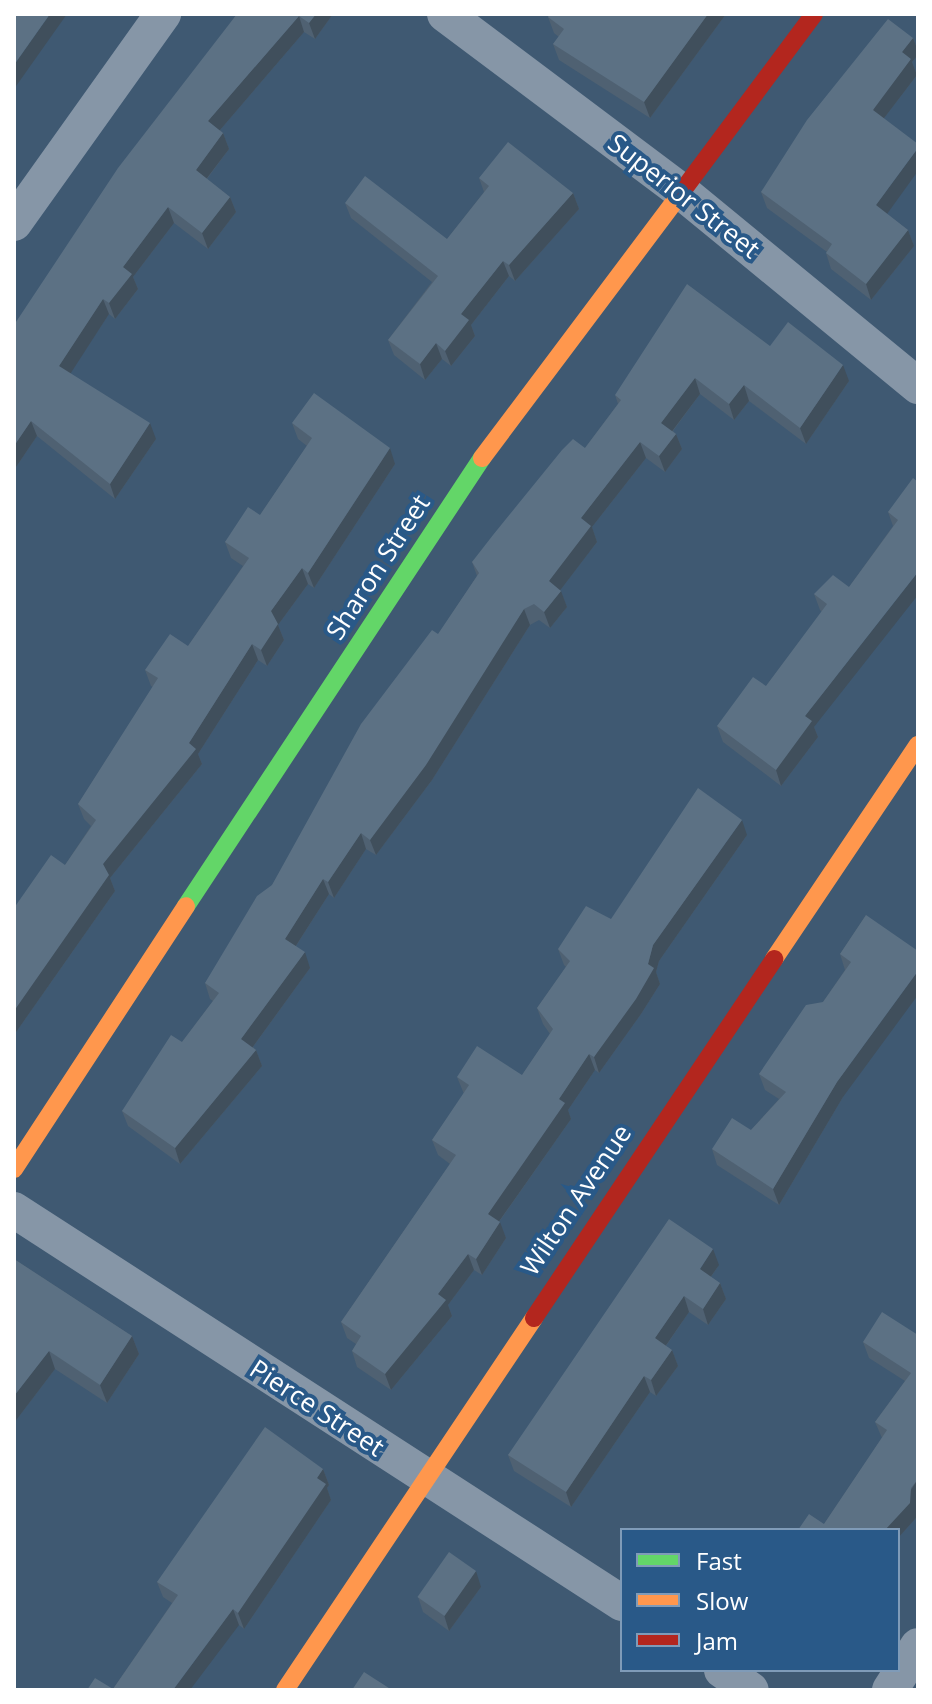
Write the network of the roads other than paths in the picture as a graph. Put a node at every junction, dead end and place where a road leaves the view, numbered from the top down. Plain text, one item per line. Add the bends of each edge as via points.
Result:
1 (163, 14) edge
2 (445, 14) edge
3 (814, 14) edge
4 (682, 192) junction
5 (14, 223) edge
6 (918, 386) edge
7 (918, 745) edge
8 (14, 1169) edge
9 (14, 1210) edge
10 (423, 1476) junction
11 (620, 1602) edge
12 (918, 1646) edge
13 (725, 1672) edge
14 (285, 1690) edge
15 (751, 1690) edge
16 (890, 1690) edge

1 - 5 street
2 - 4 street, Superior Street
3 - 4 street, Sharon Street
4 - 6 street, Superior Street
4 - 8 street, Sharon Street via 470,474
7 - 10 street, Wilton Avenue
9 - 10 street, Pierce Street
10 - 11 street, Pierce Street
10 - 14 street, Wilton Avenue
12 - 16 street
13 - 15 street

